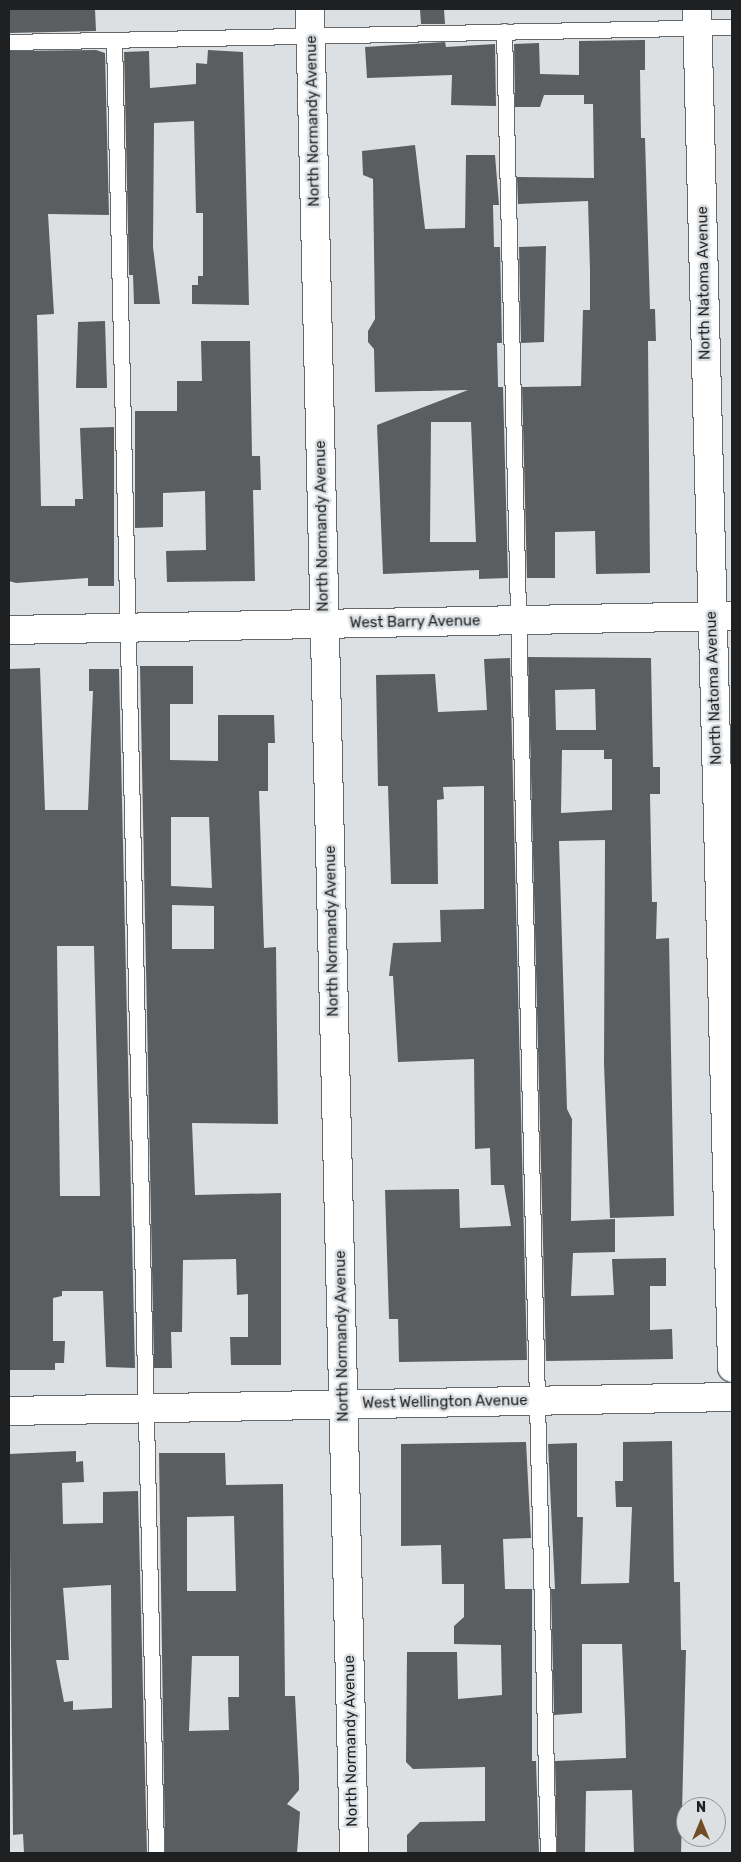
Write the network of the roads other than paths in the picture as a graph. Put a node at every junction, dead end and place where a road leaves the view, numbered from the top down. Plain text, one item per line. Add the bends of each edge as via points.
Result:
1 (310, 9) edge
2 (698, 18) edge
3 (732, 26) edge
4 (504, 31) junction
5 (310, 35) junction
6 (114, 40) junction
7 (9, 42) edge
8 (722, 616) edge
9 (517, 620) junction
10 (324, 623) junction
11 (126, 628) junction
12 (9, 630) edge
13 (725, 810) edge
14 (730, 1204) edge
15 (732, 1368) edge
16 (732, 1397) edge
17 (538, 1400) junction
18 (343, 1404) junction
19 (145, 1408) junction
20 (9, 1410) edge
21 (156, 1853) edge
22 (354, 1853) edge
23 (548, 1853) edge

1 - 5 street, North Normandy Avenue
2 - 3 lane
2 - 4 lane
2 - 8 street, North Natoma Avenue
4 - 5 lane
4 - 9 lane
5 - 6 lane
5 - 10 street, North Normandy Avenue
6 - 7 lane
6 - 11 lane
8 - 9 street, West Barry Avenue
8 - 13 street, North Natoma Avenue
9 - 10 street, West Barry Avenue
9 - 17 lane
10 - 11 street, West Barry Avenue
10 - 18 street, North Normandy Avenue
11 - 12 street, West Barry Avenue
11 - 19 lane
13 - 14 street, North Natoma Avenue
14 - 15 street, North Natoma Avenue
16 - 17 street, West Wellington Avenue
17 - 18 street, West Wellington Avenue
17 - 23 lane
18 - 19 street, West Wellington Avenue
18 - 22 street, North Normandy Avenue
19 - 20 street, West Wellington Avenue
19 - 21 lane

